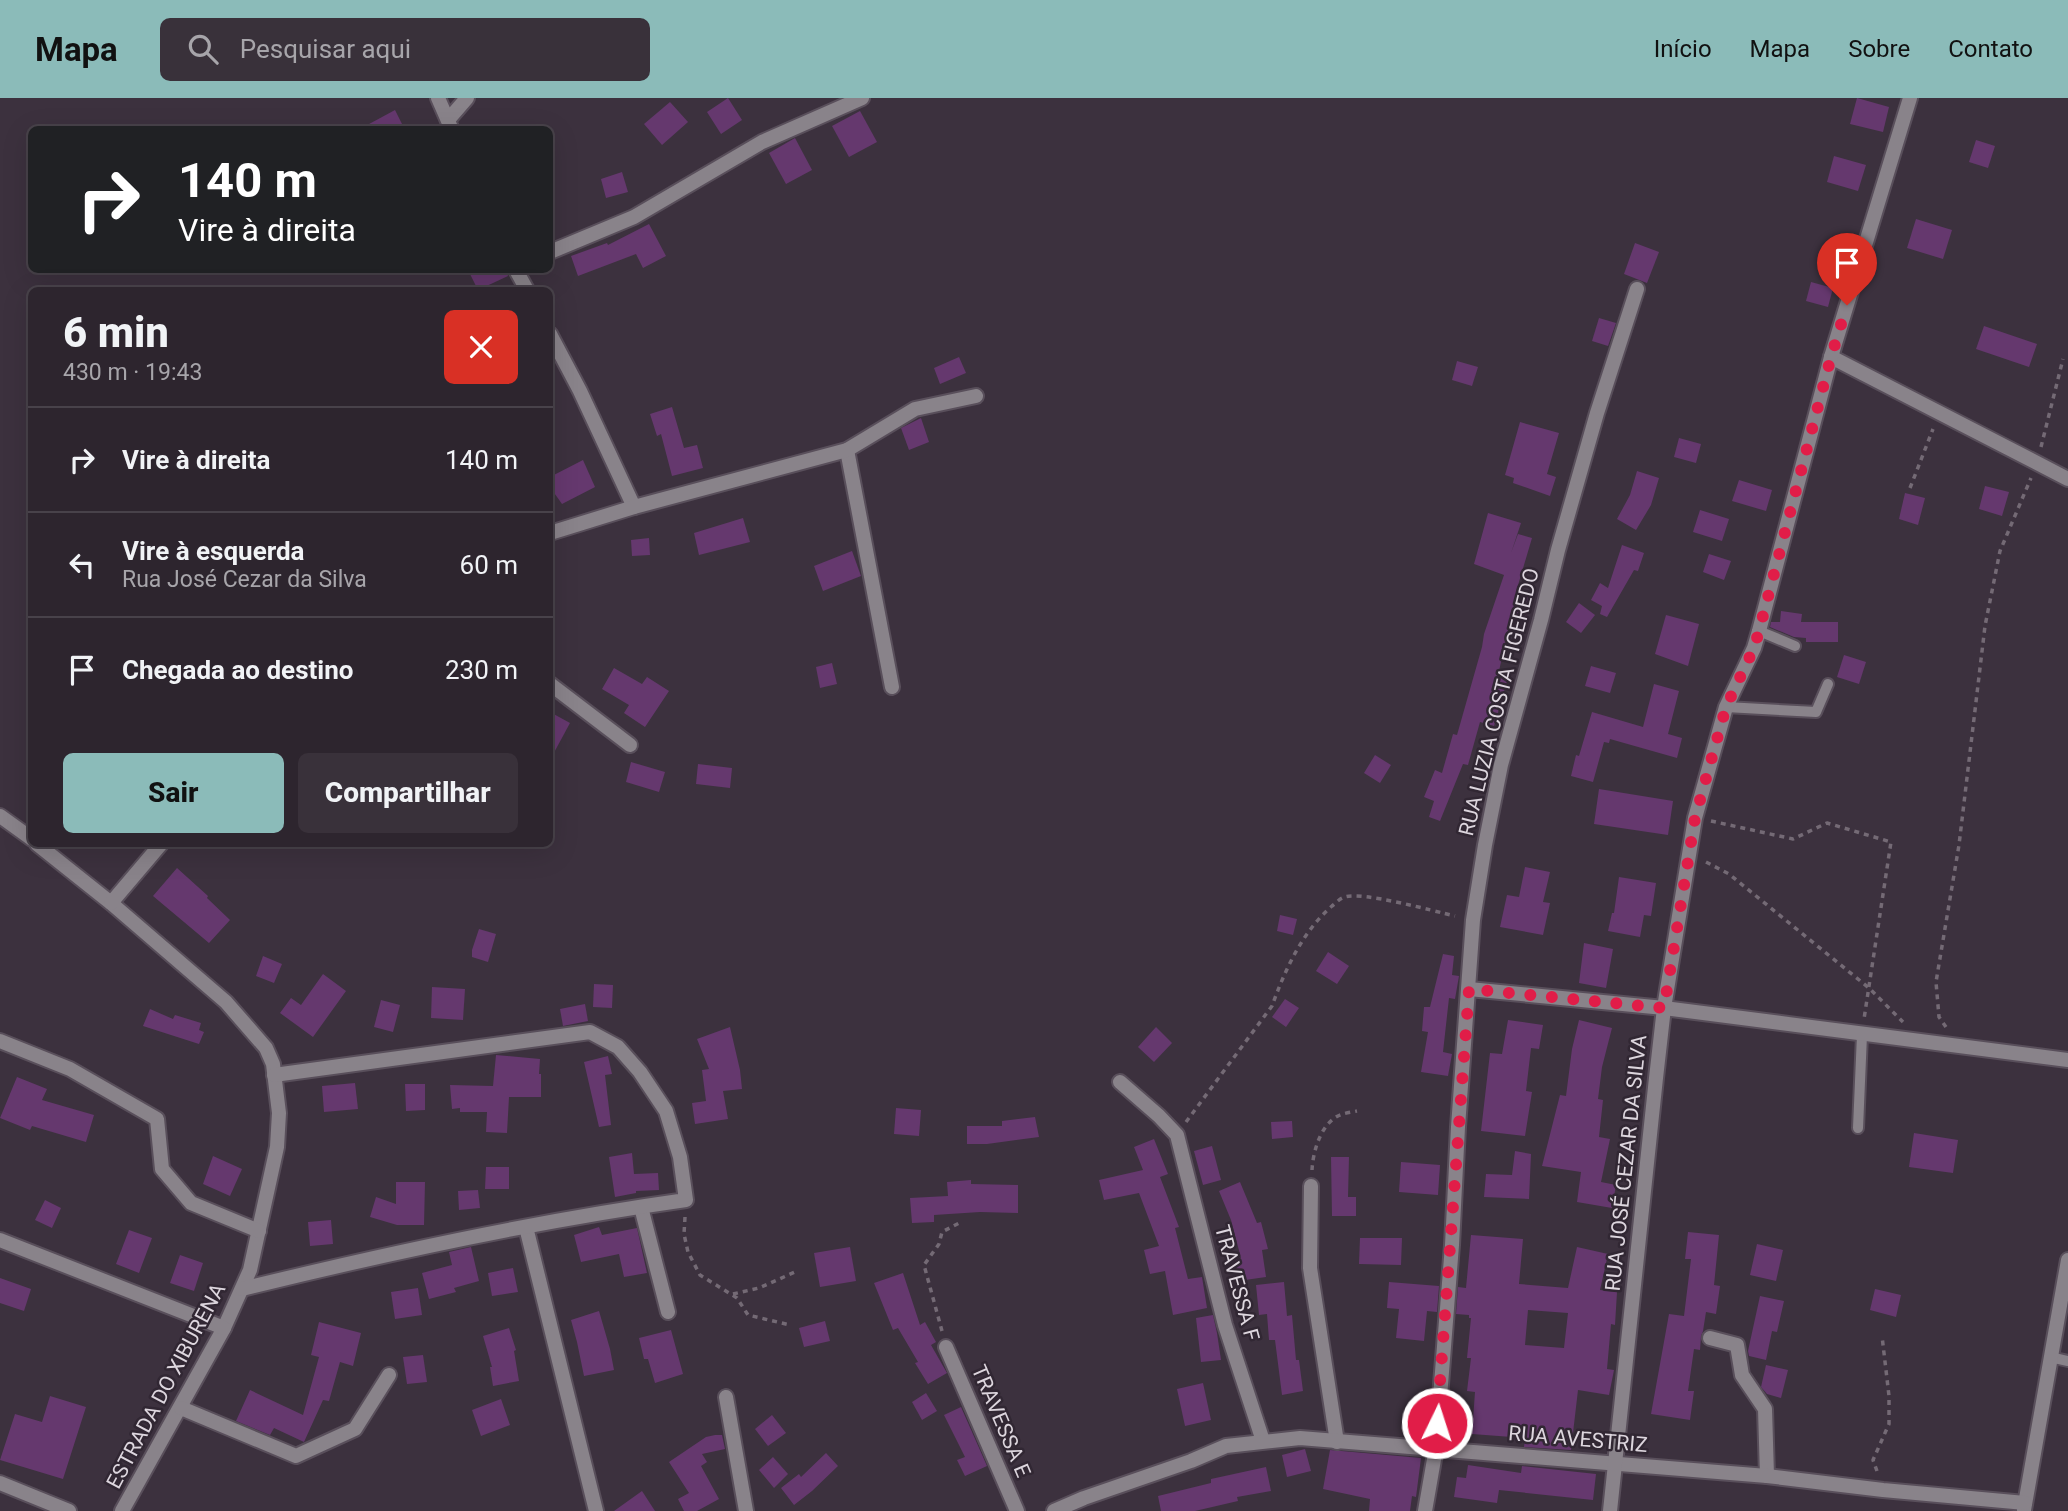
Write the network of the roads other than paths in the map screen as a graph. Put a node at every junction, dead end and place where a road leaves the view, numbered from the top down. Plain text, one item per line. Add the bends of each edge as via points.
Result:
1 (438, 98) edge
2 (467, 98) edge
3 (862, 98) edge
4 (1910, 98) edge
5 (450, 125) edge
6 (553, 251) edge
7 (1637, 289) dead end
8 (553, 340) edge
9 (1831, 357) junction
10 (976, 396) dead end
11 (847, 450) junction
12 (2068, 479) edge
13 (634, 508) junction
14 (553, 532) edge
15 (1759, 631) junction
16 (1795, 646) dead end
17 (1828, 684) dead end
18 (553, 686) edge
19 (892, 687) dead end
20 (1726, 707) junction
21 (630, 745) dead end
22 (0, 816) edge
23 (28, 836) edge
24 (41, 847) edge
25 (158, 847) edge
26 (111, 903) junction
27 (1469, 989) junction
28 (1664, 1008) junction
29 (1862, 1035) junction
30 (0, 1041) edge
31 (2068, 1060) edge
32 (274, 1075) junction
33 (1120, 1082) dead end
34 (1858, 1128) dead end
35 (1311, 1186) road end
36 (641, 1207) junction
37 (526, 1227) junction
38 (259, 1231) junction
39 (0, 1240) edge
40 (2068, 1260) edge
41 (242, 1289) junction
42 (668, 1312) dead end
43 (225, 1328) junction
44 (1710, 1338) dead end
45 (946, 1347) road end
46 (2050, 1357) junction
47 (2068, 1361) edge
48 (389, 1376) dead end
49 (726, 1397) dead end
50 (181, 1408) junction
51 (1263, 1441) junction
52 (1337, 1441) junction
53 (1436, 1448) junction
54 (1616, 1463) junction
55 (1767, 1476) junction
56 (0, 1483) edge
57 (2024, 1507) edge
58 (69, 1511) edge
59 (122, 1511) edge
60 (596, 1511) edge
61 (746, 1511) edge
62 (1017, 1511) edge
63 (1054, 1511) edge
64 (1424, 1511) edge
65 (1610, 1511) edge

1 - 5 street
2 - 5 street
3 - 6 street via 762,142 634,217
4 - 9 street, RUA JOSÉ CEZAR DA SILVA
7 - 27 street, RUA LUZIA COSTA FIGEREDO via 1589,438 1501,765 1473,920
8 - 13 street
9 - 12 street
9 - 15 street, RUA JOSÉ CEZAR DA SILVA
10 - 11 street via 915,409
11 - 13 street
11 - 19 street
13 - 14 street
15 - 16 lane
15 - 20 street, RUA JOSÉ CEZAR DA SILVA
17 - 20 lane via 1816,712
18 - 21 street
20 - 28 street, RUA JOSÉ CEZAR DA SILVA via 1695,818
22 - 23 street
24 - 26 street, ESTRADA DO XIBURENA
25 - 26 street
26 - 32 street, ESTRADA DO XIBURENA via 226,1002 266,1048
27 - 28 street
27 - 53 street, RUA LUZIA COSTA FIGEREDO
28 - 29 street
28 - 54 street, RUA JOSÉ CEZAR DA SILVA
29 - 31 street
29 - 34 lane
30 - 38 street via 70,1069 158,1119 162,1169 191,1203
32 - 36 street via 590,1032 618,1047 640,1072 666,1111 680,1157 686,1200
32 - 38 street, ESTRADA DO XIBURENA via 277,1147
33 - 51 street, TRAVESSA F via 1177,1135 1225,1325
35 - 52 street via 1310,1268
36 - 37 street
36 - 42 street
37 - 41 street
37 - 60 street
38 - 41 street, ESTRADA DO XIBURENA
39 - 43 street
40 - 46 street
41 - 43 street, ESTRADA DO XIBURENA
43 - 50 street, ESTRADA DO XIBURENA
44 - 55 street via 1737,1345 1742,1375 1765,1409
45 - 62 street, TRAVESSA E
46 - 47 lane
46 - 57 street
48 - 50 street via 355,1429 296,1456
49 - 61 street
50 - 59 street, ESTRADA DO XIBURENA
51 - 52 street, RUA AVESTRIZ
51 - 63 street, RUA AVESTRIZ via 1226,1446
52 - 53 street, RUA AVESTRIZ
53 - 54 street, RUA AVESTRIZ
53 - 64 street, RUA LUZIA COSTA FIGEREDO
54 - 55 street, RUA AVESTRIZ
54 - 65 street, RUA JOSÉ CEZAR DA SILVA
55 - 57 street, RUA AVESTRIZ
56 - 58 street

